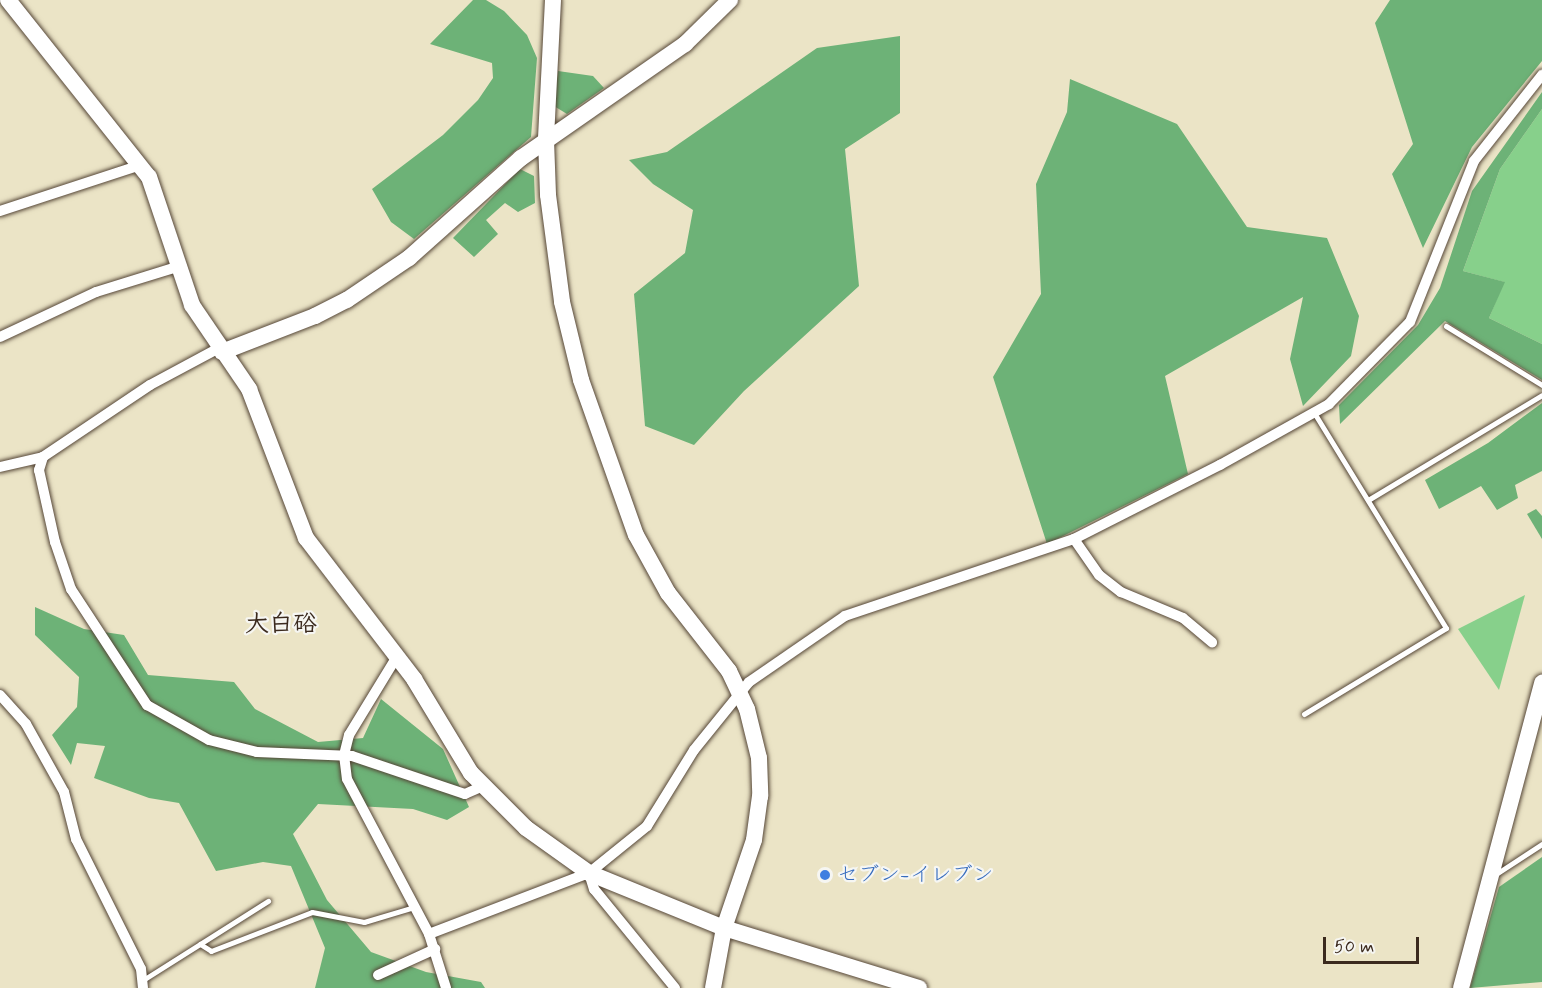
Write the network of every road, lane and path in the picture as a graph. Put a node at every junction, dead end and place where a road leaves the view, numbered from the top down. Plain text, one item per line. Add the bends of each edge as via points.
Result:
1 (8, 0) edge
2 (553, 0) edge
3 (730, 0) edge
4 (1542, 75) edge
5 (546, 140) junction
6 (141, 165) junction
7 (0, 211) edge
8 (177, 267) junction
9 (1446, 326) dead end
10 (0, 337) edge
11 (221, 350) junction
12 (1542, 385) edge
13 (1542, 395) edge
14 (1315, 414) junction
15 (43, 457) junction
16 (0, 467) edge
17 (1368, 500) junction
18 (1074, 539) junction
19 (1212, 642) dead end
20 (396, 658) junction
21 (1542, 683) edge
22 (0, 695) edge
23 (741, 695) junction
24 (1304, 714) dead end
25 (344, 755) junction
26 (483, 786) junction
27 (1542, 844) edge
28 (589, 873) junction
29 (1490, 877) junction
30 (268, 901) dead end
31 (416, 907) junction
32 (724, 928) junction
33 (429, 934) junction
34 (200, 944) junction
35 (435, 949) junction
36 (378, 975) dead end
37 (142, 985) edge
38 (446, 988) edge
39 (675, 988) edge
40 (713, 988) edge
41 (919, 988) edge
42 (1461, 988) edge

1 - 6 street
2 - 5 street
3 - 5 street via 669,56
4 - 14 street via 1474,161 1410,322
5 - 11 street via 409,258 347,300
5 - 23 street via 562,302 581,380 618,491 656,574 721,658
6 - 7 street
6 - 8 street via 156,194
8 - 10 street via 96,292
8 - 11 street via 192,305
9 - 12 lane
11 - 15 street via 150,385
11 - 20 street via 256,404 306,538
13 - 17 lane
14 - 17 lane
14 - 18 street
15 - 16 street
15 - 25 street via 39,470 55,542 71,589 147,705 209,740 257,752
17 - 24 lane via 1446,627
18 - 19 street via 1099,574 1121,592 1183,618
18 - 23 street via 845,616 749,682
20 - 25 street via 348,735
20 - 26 street
21 - 29 street
22 - 37 street via 26,724 64,792 76,839 141,969
23 - 28 street via 694,750 646,826
23 - 32 street via 757,749 760,796 750,856
25 - 26 street via 465,794
25 - 31 street via 347,779
26 - 28 street via 526,828
27 - 29 lane
28 - 32 street
28 - 33 street
28 - 39 street via 594,889
29 - 42 street
30 - 34 lane
31 - 33 street
31 - 34 lane via 364,922 312,912 211,951
32 - 40 street
32 - 41 street
33 - 35 street
34 - 37 lane
35 - 36 street
35 - 38 street

